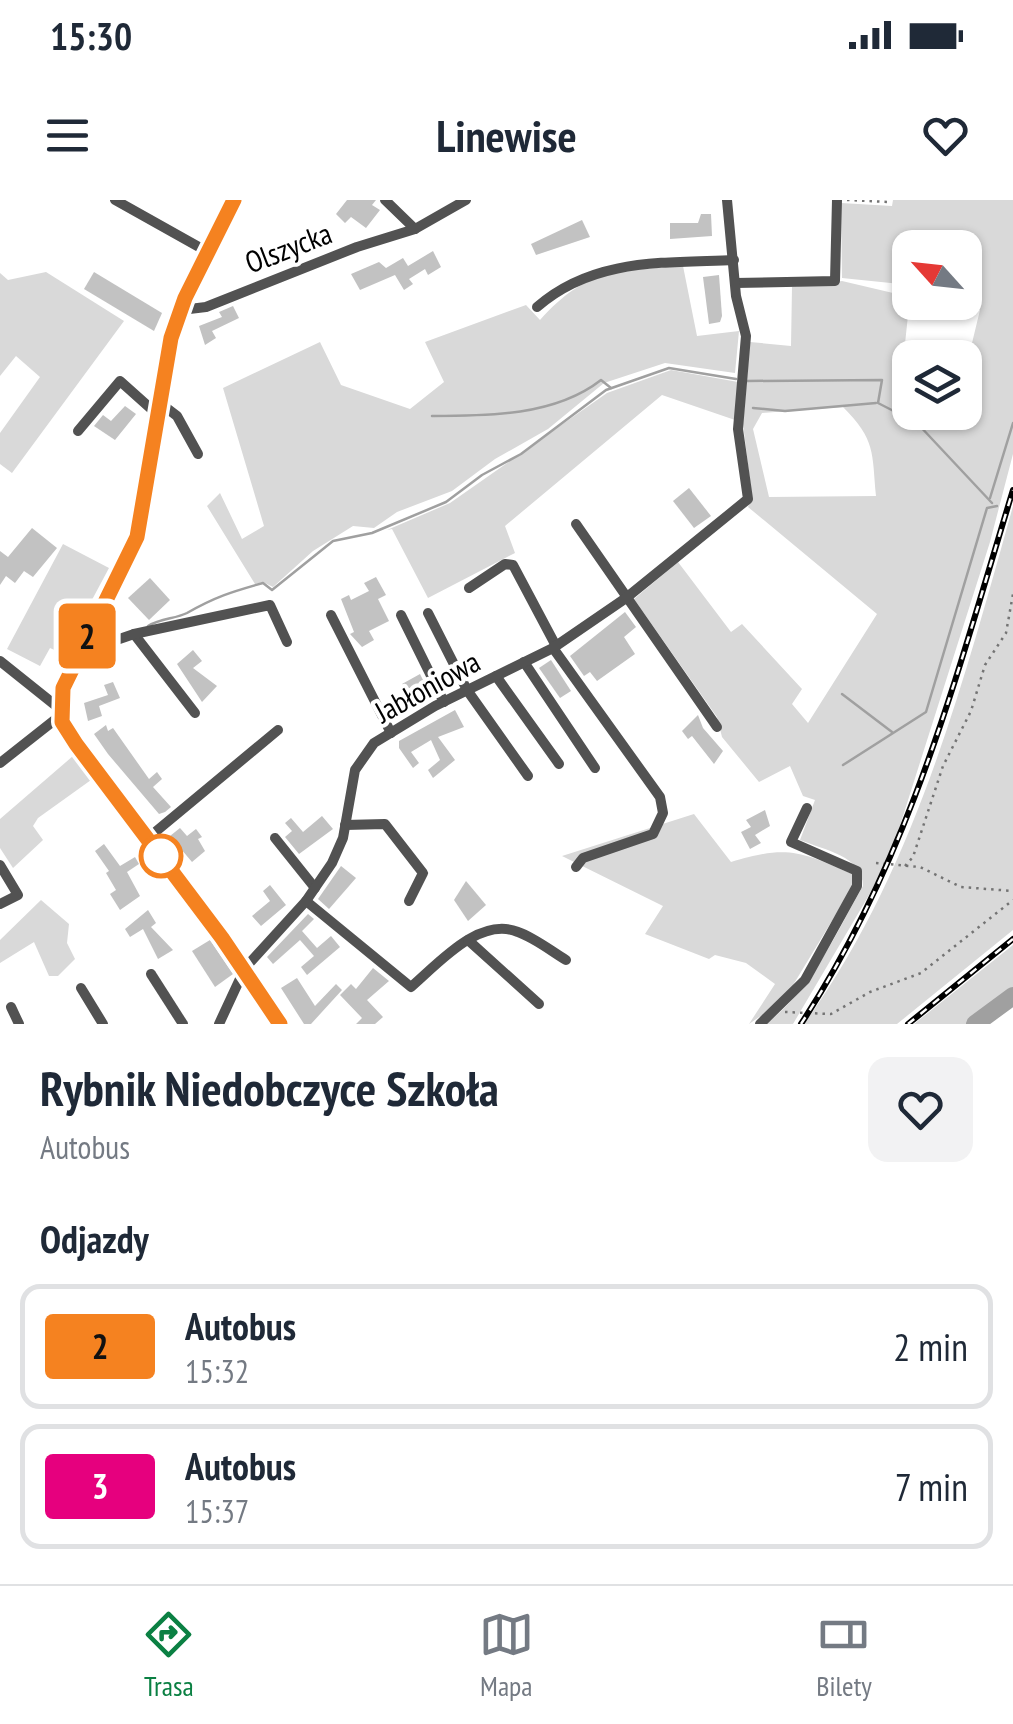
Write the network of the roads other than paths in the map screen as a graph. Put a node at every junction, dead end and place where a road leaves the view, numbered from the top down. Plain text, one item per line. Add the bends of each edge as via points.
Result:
1 (115, 200) edge
2 (234, 200) edge
3 (385, 200) edge
4 (466, 200) edge
5 (727, 200) edge
6 (837, 200) edge
7 (415, 229) junction
8 (208, 252) junction
9 (734, 260) junction
10 (736, 283) junction
11 (537, 308) dead end
12 (181, 310) junction
13 (159, 409) junction
14 (78, 431) dead end
15 (198, 454) dead end
16 (576, 524) dead end
17 (470, 588) dead end
18 (626, 598) junction
19 (428, 613) dead end
20 (401, 615) dead end
21 (331, 616) dead end
22 (134, 634) junction
23 (287, 642) dead end
24 (82, 646) junction
25 (554, 647) junction
26 (0, 661) edge
27 (524, 662) junction
28 (496, 676) junction
29 (467, 690) junction
30 (444, 702) junction
31 (61, 712) junction
32 (196, 714) dead end
33 (717, 727) dead end
34 (278, 730) dead end
35 (390, 733) junction
36 (0, 763) edge
37 (559, 764) dead end
38 (595, 768) dead end
39 (528, 776) dead end
40 (807, 808) dead end
41 (345, 825) junction
42 (148, 838) junction
43 (275, 838) dead end
44 (0, 865) edge
45 (576, 868) dead end
46 (315, 888) junction
47 (306, 901) junction
48 (410, 901) dead end
49 (0, 904) edge
50 (468, 940) junction
51 (566, 960) dead end
52 (244, 968) junction
53 (151, 974) dead end
54 (80, 988) dead end
55 (539, 1004) dead end
56 (11, 1007) dead end
57 (19, 1024) edge
58 (104, 1024) edge
59 (183, 1024) edge
60 (218, 1024) edge
61 (280, 1024) edge
62 (760, 1024) edge

1 - 8 street
2 - 8 street
3 - 7 street
4 - 7 street, Olszycka
5 - 9 street, Jabłoniowa
6 - 10 street via 834,281
7 - 12 street, Olszycka via 206,307
8 - 12 street
9 - 10 street, Jabłoniowa
9 - 11 street via 636,264 584,276
10 - 18 street, Jabłoniowa via 746,336 738,429 748,498
12 - 13 street
13 - 14 street via 120,381
13 - 15 street via 177,416
13 - 24 street via 137,537
16 - 18 street
17 - 25 street via 513,564
18 - 25 street, Jabłoniowa
18 - 33 street
19 - 29 street
20 - 30 street
21 - 35 street
22 - 23 street via 270,606
22 - 24 street
22 - 32 street
24 - 31 street via 66,677
25 - 27 street, Jabłoniowa
25 - 45 street via 660,798 663,813 653,834 583,858
26 - 31 street
27 - 28 street, Jabłoniowa
27 - 38 street
28 - 29 street, Jabłoniowa
28 - 37 street
29 - 30 street, Jabłoniowa
29 - 39 street
30 - 35 street, Jabłoniowa
31 - 36 street
31 - 42 street via 76,744
34 - 42 street
35 - 41 street, Jabłoniowa via 355,770
40 - 62 street via 788,844 848,864 858,886 805,980
41 - 46 street, Jabłoniowa via 332,864
41 - 48 street via 384,824 422,873
42 - 52 street
43 - 46 street
44 - 49 street via 18,895
46 - 47 street, Jabłoniowa
47 - 50 street via 411,987
47 - 52 street, Jabłoniowa
50 - 51 street via 494,929 517,931
50 - 55 street
52 - 60 street, Jabłoniowa
52 - 61 street
53 - 59 street
54 - 58 street
56 - 57 street

